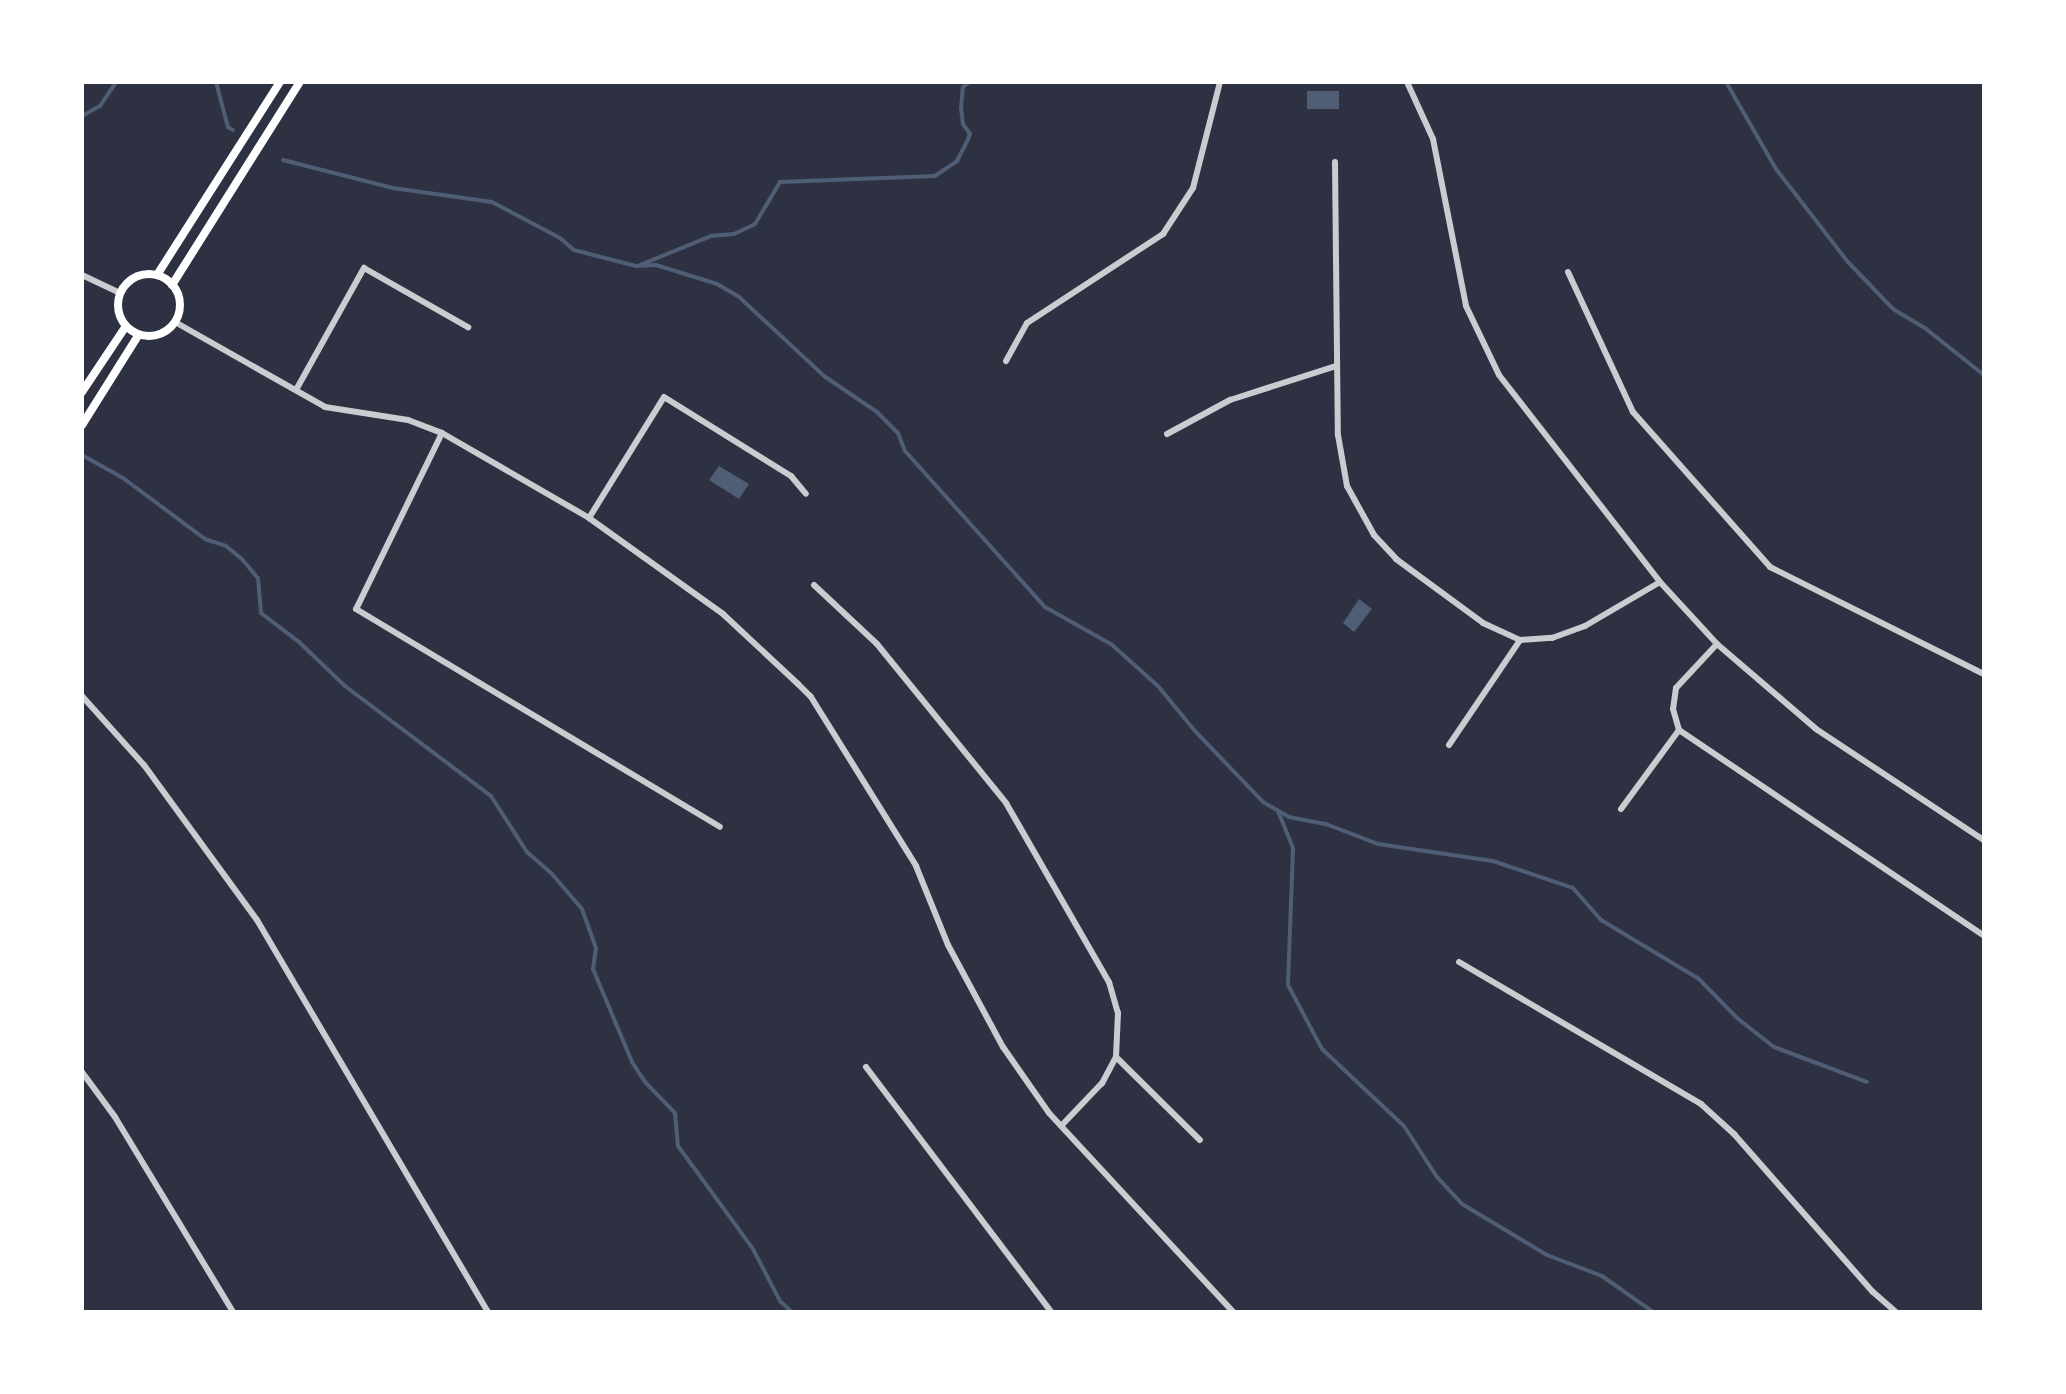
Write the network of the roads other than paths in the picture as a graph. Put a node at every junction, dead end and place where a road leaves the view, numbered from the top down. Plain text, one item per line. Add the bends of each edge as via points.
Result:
1 (280, 82) edge
2 (300, 82) edge
3 (1220, 82) edge
4 (1407, 82) edge
5 (1335, 162) dead end
6 (1568, 272) dead end
7 (82, 275) edge
8 (157, 275) junction
9 (172, 285) junction
10 (120, 293) junction
11 (175, 322) junction
12 (126, 326) junction
13 (468, 327) dead end
14 (139, 334) junction
15 (1006, 361) dead end
16 (1336, 366) junction
17 (296, 390) junction
18 (82, 392) edge
19 (82, 425) edge
20 (442, 433) junction
21 (1167, 434) dead end
22 (806, 494) dead end
23 (589, 518) junction
24 (1660, 582) junction
25 (814, 585) dead end
26 (1520, 640) junction
27 (1717, 644) junction
28 (1984, 674) edge
29 (82, 696) edge
30 (1679, 730) junction
31 (1449, 745) dead end
32 (1621, 809) dead end
33 (720, 827) dead end
34 (1984, 840) edge
35 (1984, 936) edge
36 (1459, 962) dead end
37 (1116, 1057) junction
38 (866, 1067) dead end
39 (82, 1072) edge
40 (1062, 1125) junction
41 (1200, 1140) dead end
42 (233, 1312) edge
43 (488, 1312) edge
44 (1051, 1312) edge
45 (1233, 1312) edge
46 (1896, 1312) edge

1 - 8 main road
2 - 9 main road
3 - 15 street via 1193,188 1163,234 1027,323
4 - 24 street via 1433,139 1466,306 1499,375
5 - 16 street
6 - 28 street via 1633,412 1770,567
7 - 10 street
8 - 9 main road
8 - 10 main road via 135,277
9 - 11 main road via 180,303
10 - 12 main road via 118,310
11 - 14 main road via 163,333
11 - 17 street
12 - 14 main road
12 - 18 main road
13 - 17 street via 364,268
14 - 19 main road
16 - 21 street via 1230,400
16 - 26 street via 1338,435 1347,486 1374,535 1396,559 1483,623
17 - 20 street via 325,407 408,420
20 - 23 street
20 - 33 street via 356,609
22 - 23 street via 791,476 664,397
23 - 40 street via 723,614 811,697 916,866 948,945 1003,1047
24 - 26 street via 1585,626 1552,638
24 - 27 street
25 - 37 street via 877,644 1006,803 1109,982 1118,1013
26 - 31 street
27 - 30 street via 1676,688 1673,709
27 - 34 street via 1816,729
29 - 43 street via 144,765 257,920
30 - 32 street
30 - 35 street
36 - 46 street via 1701,1104
37 - 40 street via 1102,1083
37 - 41 street
38 - 44 street
39 - 42 street
40 - 45 street

